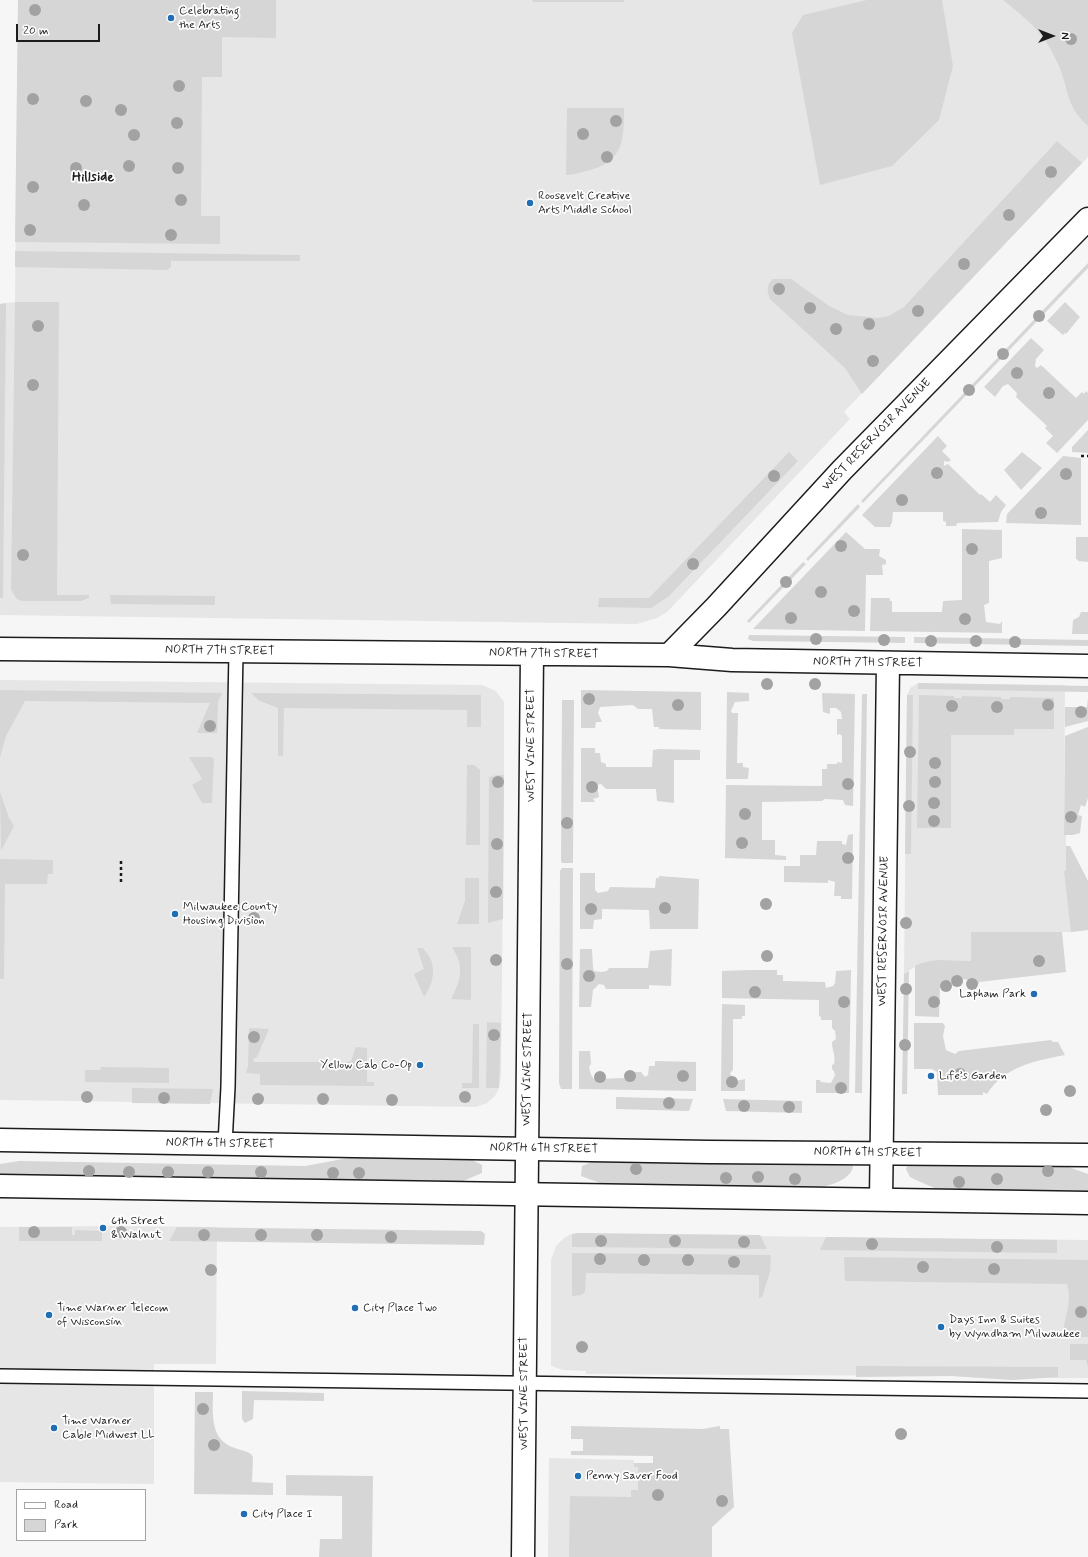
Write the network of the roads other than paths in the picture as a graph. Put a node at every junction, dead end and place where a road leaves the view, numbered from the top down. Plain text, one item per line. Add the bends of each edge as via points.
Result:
1 (1088, 219) edge
2 (0, 649) edge
3 (236, 651) junction
4 (532, 654) junction
5 (669, 655) junction
6 (888, 663) junction
7 (1088, 666) edge
8 (0, 1140) edge
9 (225, 1144) junction
10 (527, 1148) junction
11 (881, 1153) junction
12 (1088, 1155) edge
13 (0, 1186) edge
14 (526, 1194) junction
15 (881, 1199) junction
16 (1088, 1203) edge
17 (0, 1376) edge
18 (524, 1383) junction
19 (1088, 1391) edge
20 (523, 1557) edge

1 - 5 street, WEST RESERVOIR AVENUE via 842,470
2 - 3 street, NORTH 7TH STREET
3 - 4 street, NORTH 7TH STREET
3 - 9 lane
4 - 5 street, NORTH 7TH STREET
4 - 10 street, WEST VINE STREET
5 - 6 street, NORTH 7TH STREET via 732,660
6 - 7 street, NORTH 7TH STREET
6 - 11 street, WEST RESERVOIR AVENUE
8 - 9 street, NORTH 6TH STREET
9 - 10 street, NORTH 6TH STREET
10 - 11 street, NORTH 6TH STREET
10 - 14 street, WEST VINE STREET
11 - 12 street, NORTH 6TH STREET
11 - 15 street, WEST RESERVOIR AVENUE
13 - 14 street
14 - 15 street
14 - 18 street, WEST VINE STREET
15 - 16 street
17 - 18 lane
18 - 19 lane
18 - 20 street, WEST VINE STREET

